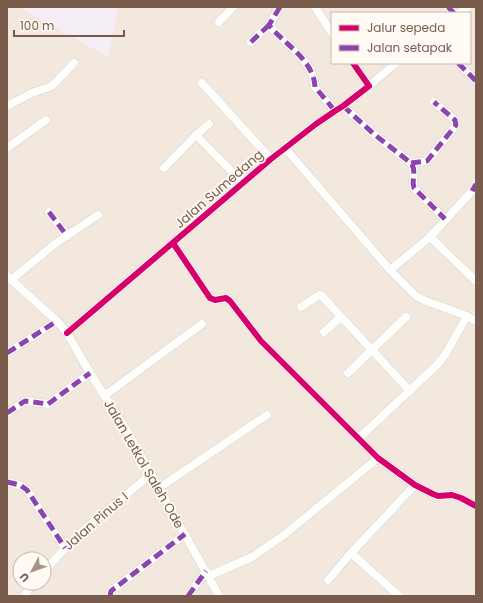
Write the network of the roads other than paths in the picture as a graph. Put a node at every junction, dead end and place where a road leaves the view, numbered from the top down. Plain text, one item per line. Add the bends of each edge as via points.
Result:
1 (233, 7) edge
2 (280, 7) edge
3 (315, 7) edge
4 (219, 22) dead end
5 (269, 25) junction
6 (331, 31) edge
7 (250, 42) dead end
8 (74, 62) dead end
9 (354, 64) edge
10 (395, 64) edge
11 (459, 64) edge
12 (476, 81) edge
13 (202, 83) dead end
14 (369, 86) junction
15 (434, 102) dead end
16 (7, 106) edge
17 (343, 106) junction
18 (335, 111) junction
19 (46, 120) dead end
20 (209, 124) dead end
21 (196, 135) junction
22 (7, 148) edge
23 (285, 148) junction
24 (271, 159) junction
25 (411, 163) junction
26 (164, 168) dead end
27 (243, 183) junction
28 (475, 189) edge
29 (50, 212) dead end
30 (98, 215) dead end
31 (445, 219) junction
32 (66, 236) junction
33 (430, 237) junction
34 (173, 243) junction
35 (390, 270) junction
36 (9, 278) edge
37 (476, 281) edge
38 (301, 307) dead end
39 (467, 316) junction
40 (342, 317) junction
41 (406, 317) dead end
42 (57, 321) junction
43 (476, 321) edge
44 (202, 324) dead end
45 (67, 332) junction
46 (324, 332) dead end
47 (371, 350) junction
48 (7, 353) edge
49 (90, 373) junction
50 (348, 373) dead end
51 (410, 390) junction
52 (104, 396) junction
53 (7, 413) edge
54 (267, 415) dead end
55 (359, 438) junction
56 (378, 458) junction
57 (151, 474) junction
58 (7, 482) edge
59 (415, 484) junction
60 (159, 488) junction
61 (476, 506) edge
62 (185, 534) junction
63 (65, 548) junction
64 (351, 553) junction
65 (52, 562) edge
66 (207, 574) junction
67 (328, 580) dead end
68 (110, 596) edge
69 (188, 596) edge
70 (219, 596) edge
71 (399, 596) edge

1 - 4 street
2 - 5 street
3 - 6 street
5 - 7 street
5 - 18 street via 308,66 315,80 315,87
8 - 16 street via 52,86
9 - 14 street
10 - 14 street, Jalan Sumedang
11 - 12 street
13 - 24 street
14 - 17 street, Jalan Sumedang
15 - 25 street via 455,120 456,125 427,161
17 - 18 street, Jalan Sumedang
17 - 25 street
18 - 23 street, Jalan Sumedang
19 - 22 street
20 - 21 street
21 - 26 street
21 - 27 street
23 - 24 street, Jalan Sumedang
23 - 35 street
24 - 27 street, Jalan Sumedang
25 - 31 street via 414,169 414,188
27 - 34 street, Jalan Sumedang
28 - 31 street
29 - 32 street
30 - 32 street
31 - 33 street
32 - 36 street
33 - 35 street
33 - 37 street
34 - 45 street, Jalan Sumedang
34 - 55 street via 210,298 226,298 230,301 261,342
35 - 39 street via 420,299
36 - 42 street, Jalan Letkol Saleh Ode
38 - 40 street via 321,295
39 - 43 street
39 - 51 street via 437,366
40 - 46 street
40 - 47 street
41 - 47 street
42 - 45 street, Jalan Letkol Saleh Ode
42 - 48 street
44 - 52 street
45 - 49 street, Jalan Letkol Saleh Ode
47 - 50 street
47 - 51 street
49 - 52 street, Jalan Letkol Saleh Ode
49 - 53 street via 48,404 25,401
51 - 55 street
52 - 57 street, Jalan Letkol Saleh Ode
54 - 60 street
55 - 56 street
56 - 59 street
56 - 66 street via 284,536 252,557
57 - 60 street, Jalan Letkol Saleh Ode
57 - 63 street, Jalan Pinus I
58 - 63 street via 20,485 27,490
59 - 61 street via 432,494 452,495
59 - 64 street
60 - 62 street, Jalan Letkol Saleh Ode
62 - 66 street, Jalan Letkol Saleh Ode
62 - 68 street via 111,591
63 - 65 street, Jalan Pinus I
64 - 67 street
64 - 71 street
66 - 69 street
66 - 70 street, Jalan Letkol Saleh Ode

